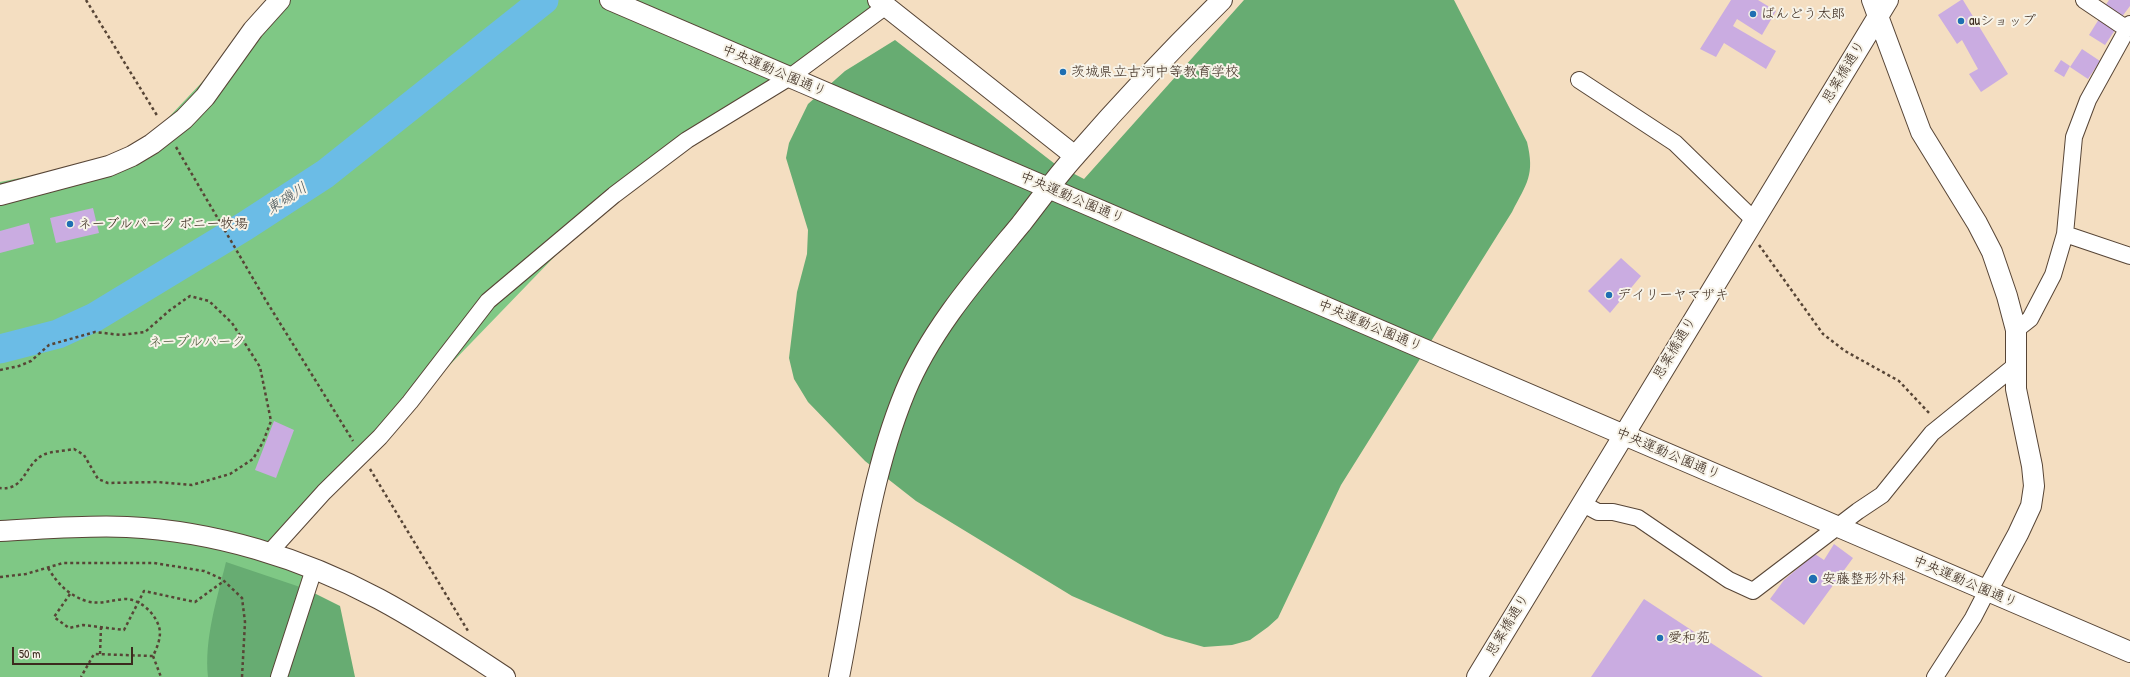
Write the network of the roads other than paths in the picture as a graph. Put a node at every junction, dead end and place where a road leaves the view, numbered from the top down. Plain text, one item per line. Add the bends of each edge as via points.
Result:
1 (280, 0) edge
2 (610, 0) edge
3 (1222, 0) edge
4 (1888, 0) edge
5 (2084, 0) edge
6 (882, 3) edge
7 (1875, 9) edge
8 (2128, 27) edge
9 (790, 77) junction
10 (1579, 80) dead end
11 (1074, 156) junction
12 (1050, 188) junction
13 (0, 195) edge
14 (1751, 225) junction
15 (2065, 234) junction
16 (2130, 256) edge
17 (2016, 330) junction
18 (2016, 365) junction
19 (1623, 434) junction
20 (1581, 504) junction
21 (1837, 527) junction
22 (0, 531) edge
23 (269, 553) junction
24 (314, 569) junction
25 (1987, 591) junction
26 (2130, 652) edge
27 (279, 677) edge
28 (505, 677) edge
29 (839, 677) edge
30 (1477, 677) edge
31 (1935, 677) edge

1 - 13 street via 253,30 205,97 184,119 152,144 109,166
2 - 9 street, 中央運動公園通り
3 - 11 street
4 - 7 street, 思案橋通り
5 - 8 street
6 - 9 street
6 - 11 street
7 - 14 street, 思案橋通り
7 - 17 street via 1922,132 1992,252
8 - 15 street via 2088,100 2074,137
9 - 12 street, 中央運動公園通り
9 - 23 street via 687,140 614,195 488,301 410,402
10 - 14 street via 1675,143
11 - 12 street
12 - 19 street, 中央運動公園通り
12 - 29 street via 956,306 927,349 905,391 886,447 868,515
14 - 19 street, 思案橋通り
15 - 16 street
15 - 17 street via 2053,275 2040,304 2030,319
17 - 18 street
18 - 21 street via 1932,433 1882,495
18 - 25 street via 2016,389 2034,486 2031,506
19 - 20 street, 思案橋通り
19 - 21 street, 中央運動公園通り
20 - 21 street via 1598,512 1613,512 1638,518 1729,580 1753,591
20 - 30 street, 思案橋通り
21 - 25 street, 中央運動公園通り
22 - 23 street via 126,526 214,537
23 - 24 street
24 - 27 street
24 - 28 street via 379,599
25 - 26 street, 中央運動公園通り
25 - 31 street

